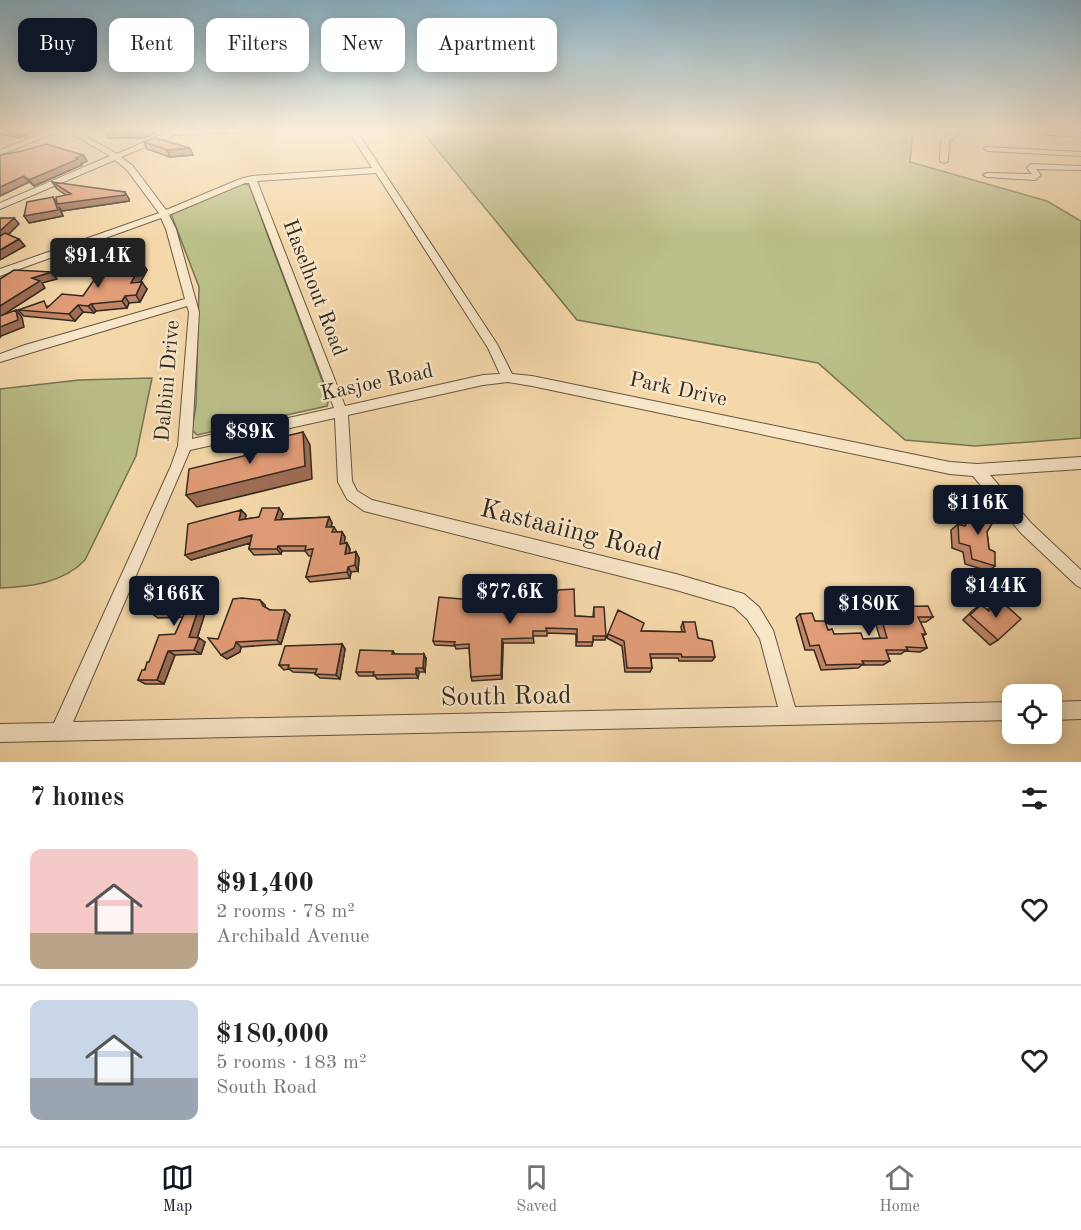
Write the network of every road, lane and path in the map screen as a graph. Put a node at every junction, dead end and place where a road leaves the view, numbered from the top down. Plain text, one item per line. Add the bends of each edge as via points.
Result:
1 (99, 166) edge
2 (127, 166) edge
3 (375, 166) edge
4 (1081, 168) edge
5 (378, 170) junction
6 (987, 175) dead end
7 (252, 179) junction
8 (0, 206) edge
9 (164, 214) junction
10 (0, 273) edge
11 (192, 301) junction
12 (0, 358) edge
13 (508, 378) junction
14 (340, 411) junction
15 (184, 446) junction
16 (1081, 463) edge
17 (977, 470) junction
18 (1081, 580) edge
19 (1081, 710) edge
20 (1002, 711) edge
21 (1062, 711) edge
22 (789, 716) junction
23 (59, 732) junction
24 (0, 733) edge

1 - 8 street
2 - 9 street, Dalbini Drive
3 - 5 street
4 - 6 street via 1036,166 1031,168 1035,177
5 - 7 street
5 - 13 street via 493,347
7 - 9 street
7 - 14 street, Haselhout Road
9 - 10 street
9 - 11 street, Dalbini Drive
11 - 12 street
11 - 15 street, Dalbini Drive via 193,343
13 - 14 street, Kasjoe Road
13 - 17 street, Park Drive via 934,465
14 - 15 street, Kasjoe Road
14 - 22 street, Kastaaiing Road via 345,482 352,495 369,506 742,602 767,636
15 - 23 street, Dalbini Drive via 172,481
16 - 17 street, Park Drive
17 - 18 street via 1026,528
19 - 21 street
20 - 22 street, South Road
22 - 23 street, South Road
23 - 24 street, South Road

